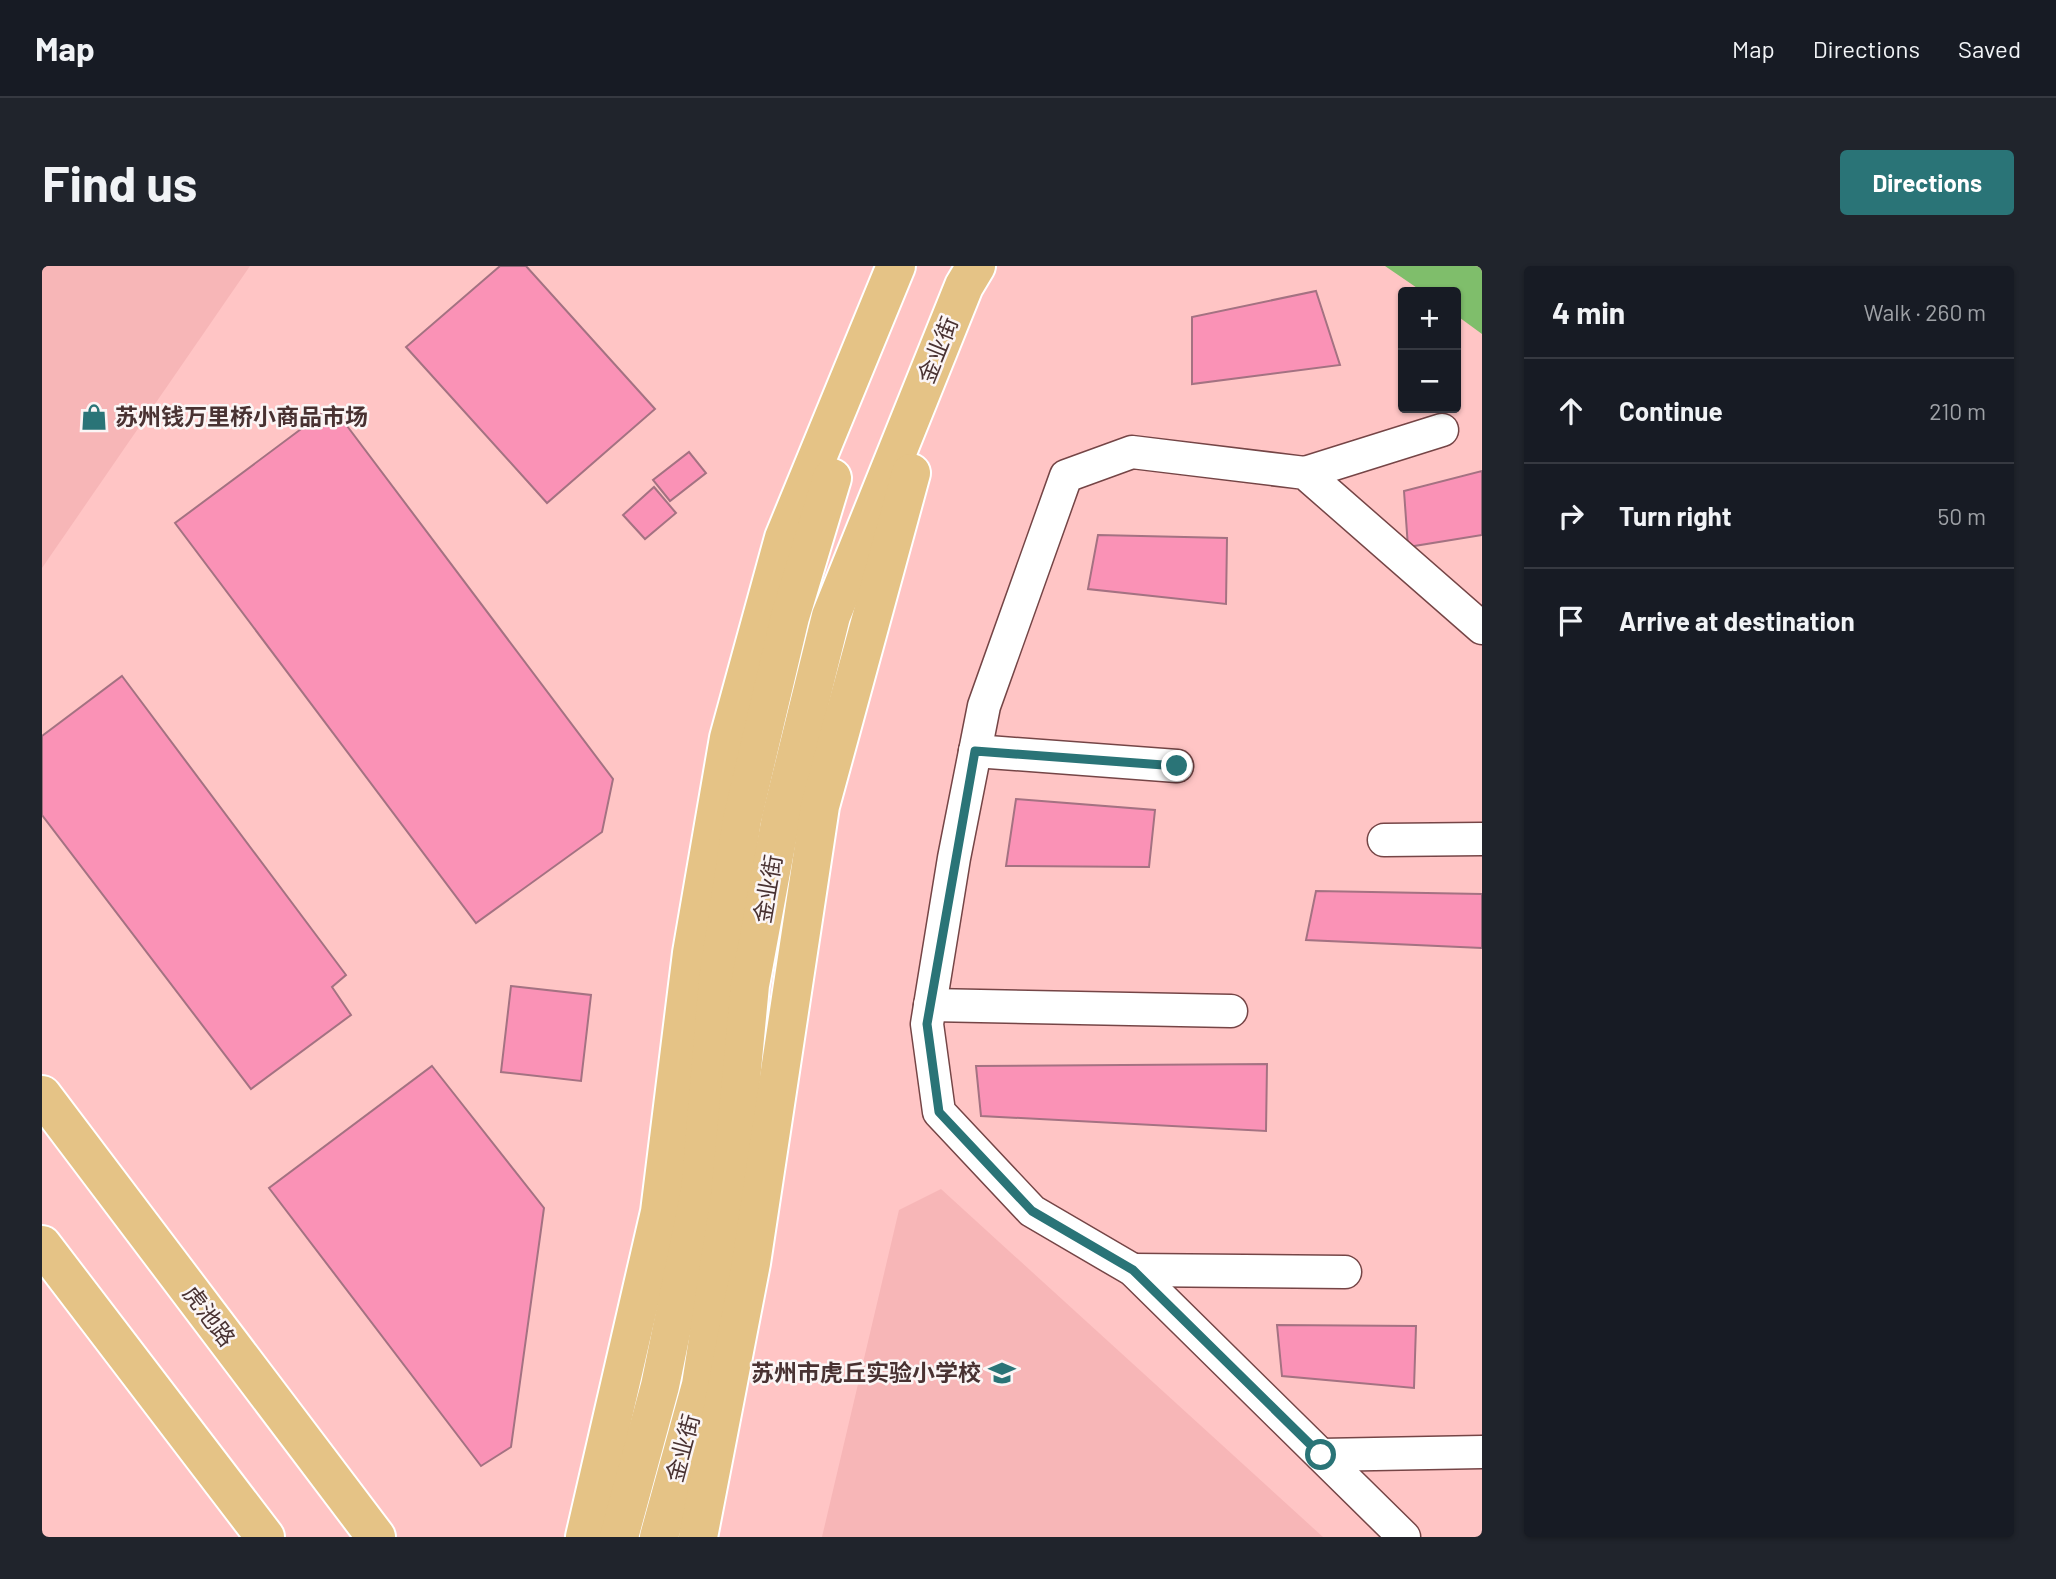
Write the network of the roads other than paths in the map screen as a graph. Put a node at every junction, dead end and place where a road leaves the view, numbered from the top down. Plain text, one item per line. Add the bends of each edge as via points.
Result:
1 (897, 266) edge
2 (970, 276) edge
3 (1441, 430) dead end
4 (1305, 473) junction
5 (1482, 628) edge
6 (975, 751) junction
7 (1177, 766) dead end
8 (1482, 839) edge
9 (1384, 840) dead end
10 (734, 982) junction
11 (930, 1005) junction
12 (1231, 1011) dead end
13 (42, 1095) edge
14 (42, 1245) edge
15 (1133, 1270) junction
16 (1345, 1272) dead end
17 (1482, 1452) edge
18 (1321, 1455) junction
19 (265, 1537) edge
20 (376, 1537) edge
21 (585, 1537) edge
22 (619, 1537) edge
23 (659, 1537) edge
24 (698, 1537) edge
25 (1404, 1537) edge

1 - 10 main road, 金业街 via 790,617 742,820
1 - 21 main road via 784,538 729,738 692,953 660,1212
2 - 10 main road, 金业街 via 831,616
2 - 24 main road via 820,806 751,1263
3 - 4 street
4 - 5 street
4 - 6 street via 1132,452 1066,476 984,706
6 - 7 street
6 - 11 street
8 - 9 street
10 - 22 main road, 金业街 via 700,1192 660,1386
10 - 23 main road, 金业街 via 730,1195 701,1385
11 - 12 street
11 - 15 street via 927,1024 939,1112 1032,1211
13 - 20 main road, 虎池路
14 - 19 main road
15 - 16 street
15 - 18 street
17 - 18 street
18 - 25 street

